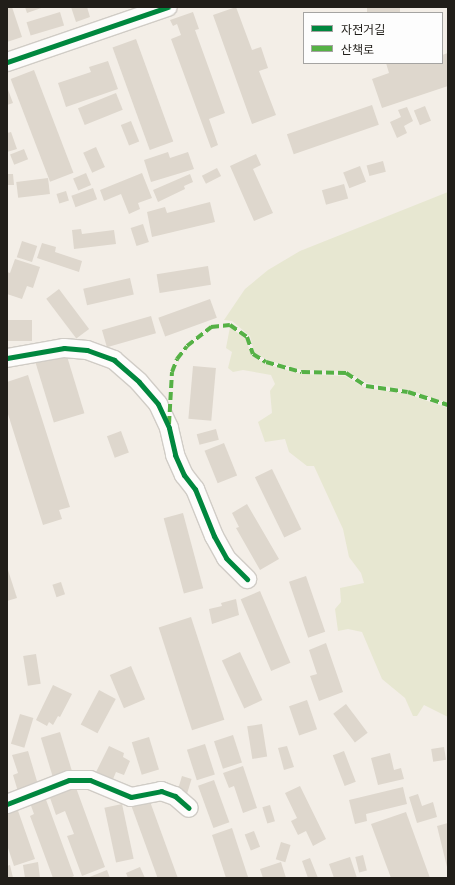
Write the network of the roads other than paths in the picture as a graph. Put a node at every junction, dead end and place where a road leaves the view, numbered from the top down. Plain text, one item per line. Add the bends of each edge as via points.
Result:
1 (168, 7) edge
2 (7, 62) edge
3 (7, 358) edge
4 (247, 578) dead end
5 (7, 804) edge
6 (189, 808) dead end

1 - 2 street
3 - 4 street via 64,348 87,350 114,360 139,382 158,404 169,428 175,455 184,475 195,489 226,558
5 - 6 street via 69,780 90,780 131,797 161,791 175,796

